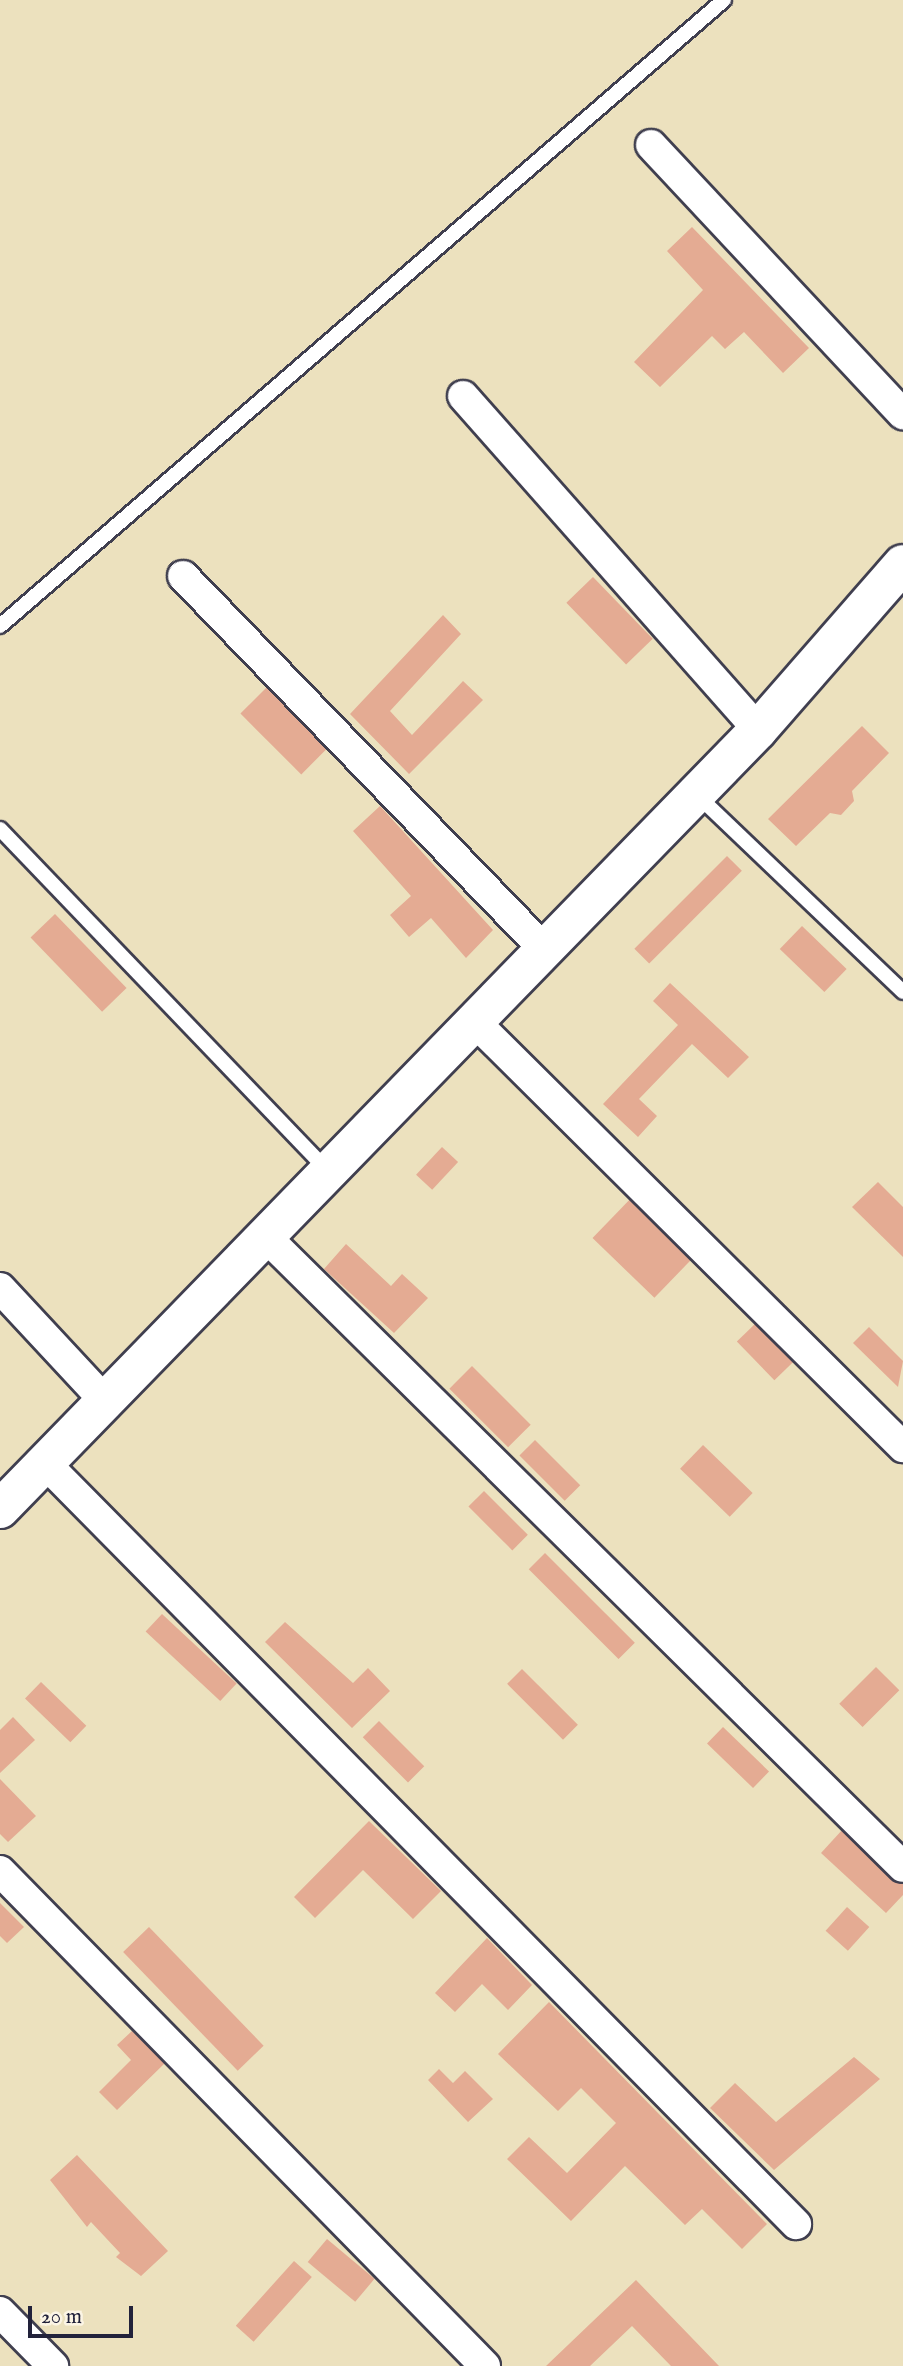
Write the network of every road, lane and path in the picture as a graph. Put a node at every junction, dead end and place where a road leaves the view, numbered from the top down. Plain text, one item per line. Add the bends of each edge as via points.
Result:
1 (724, 0) edge
2 (651, 145) dead end
3 (463, 396) dead end
4 (903, 414) edge
5 (903, 564) edge
6 (183, 576) dead end
7 (0, 626) edge
8 (758, 730) junction
9 (696, 794) junction
10 (0, 829) edge
11 (544, 950) junction
12 (903, 992) edge
13 (474, 1021) junction
14 (328, 1171) junction
15 (265, 1236) junction
16 (0, 1288) edge
17 (104, 1401) junction
18 (903, 1447) edge
19 (46, 1464) junction
20 (0, 1509) edge
21 (903, 1867) edge
22 (0, 1871) edge
23 (796, 2224) dead end
24 (0, 2312) edge
25 (53, 2366) edge
26 (485, 2366) edge

1 - 7 lane
2 - 4 street
3 - 8 street
5 - 8 street
6 - 11 street
8 - 9 street
9 - 11 street
9 - 12 lane
10 - 14 lane
11 - 13 street
13 - 14 street
13 - 18 street
14 - 15 street
15 - 17 street
15 - 21 street
16 - 17 street
17 - 19 street
19 - 20 street
19 - 23 street
22 - 26 street
24 - 25 street

